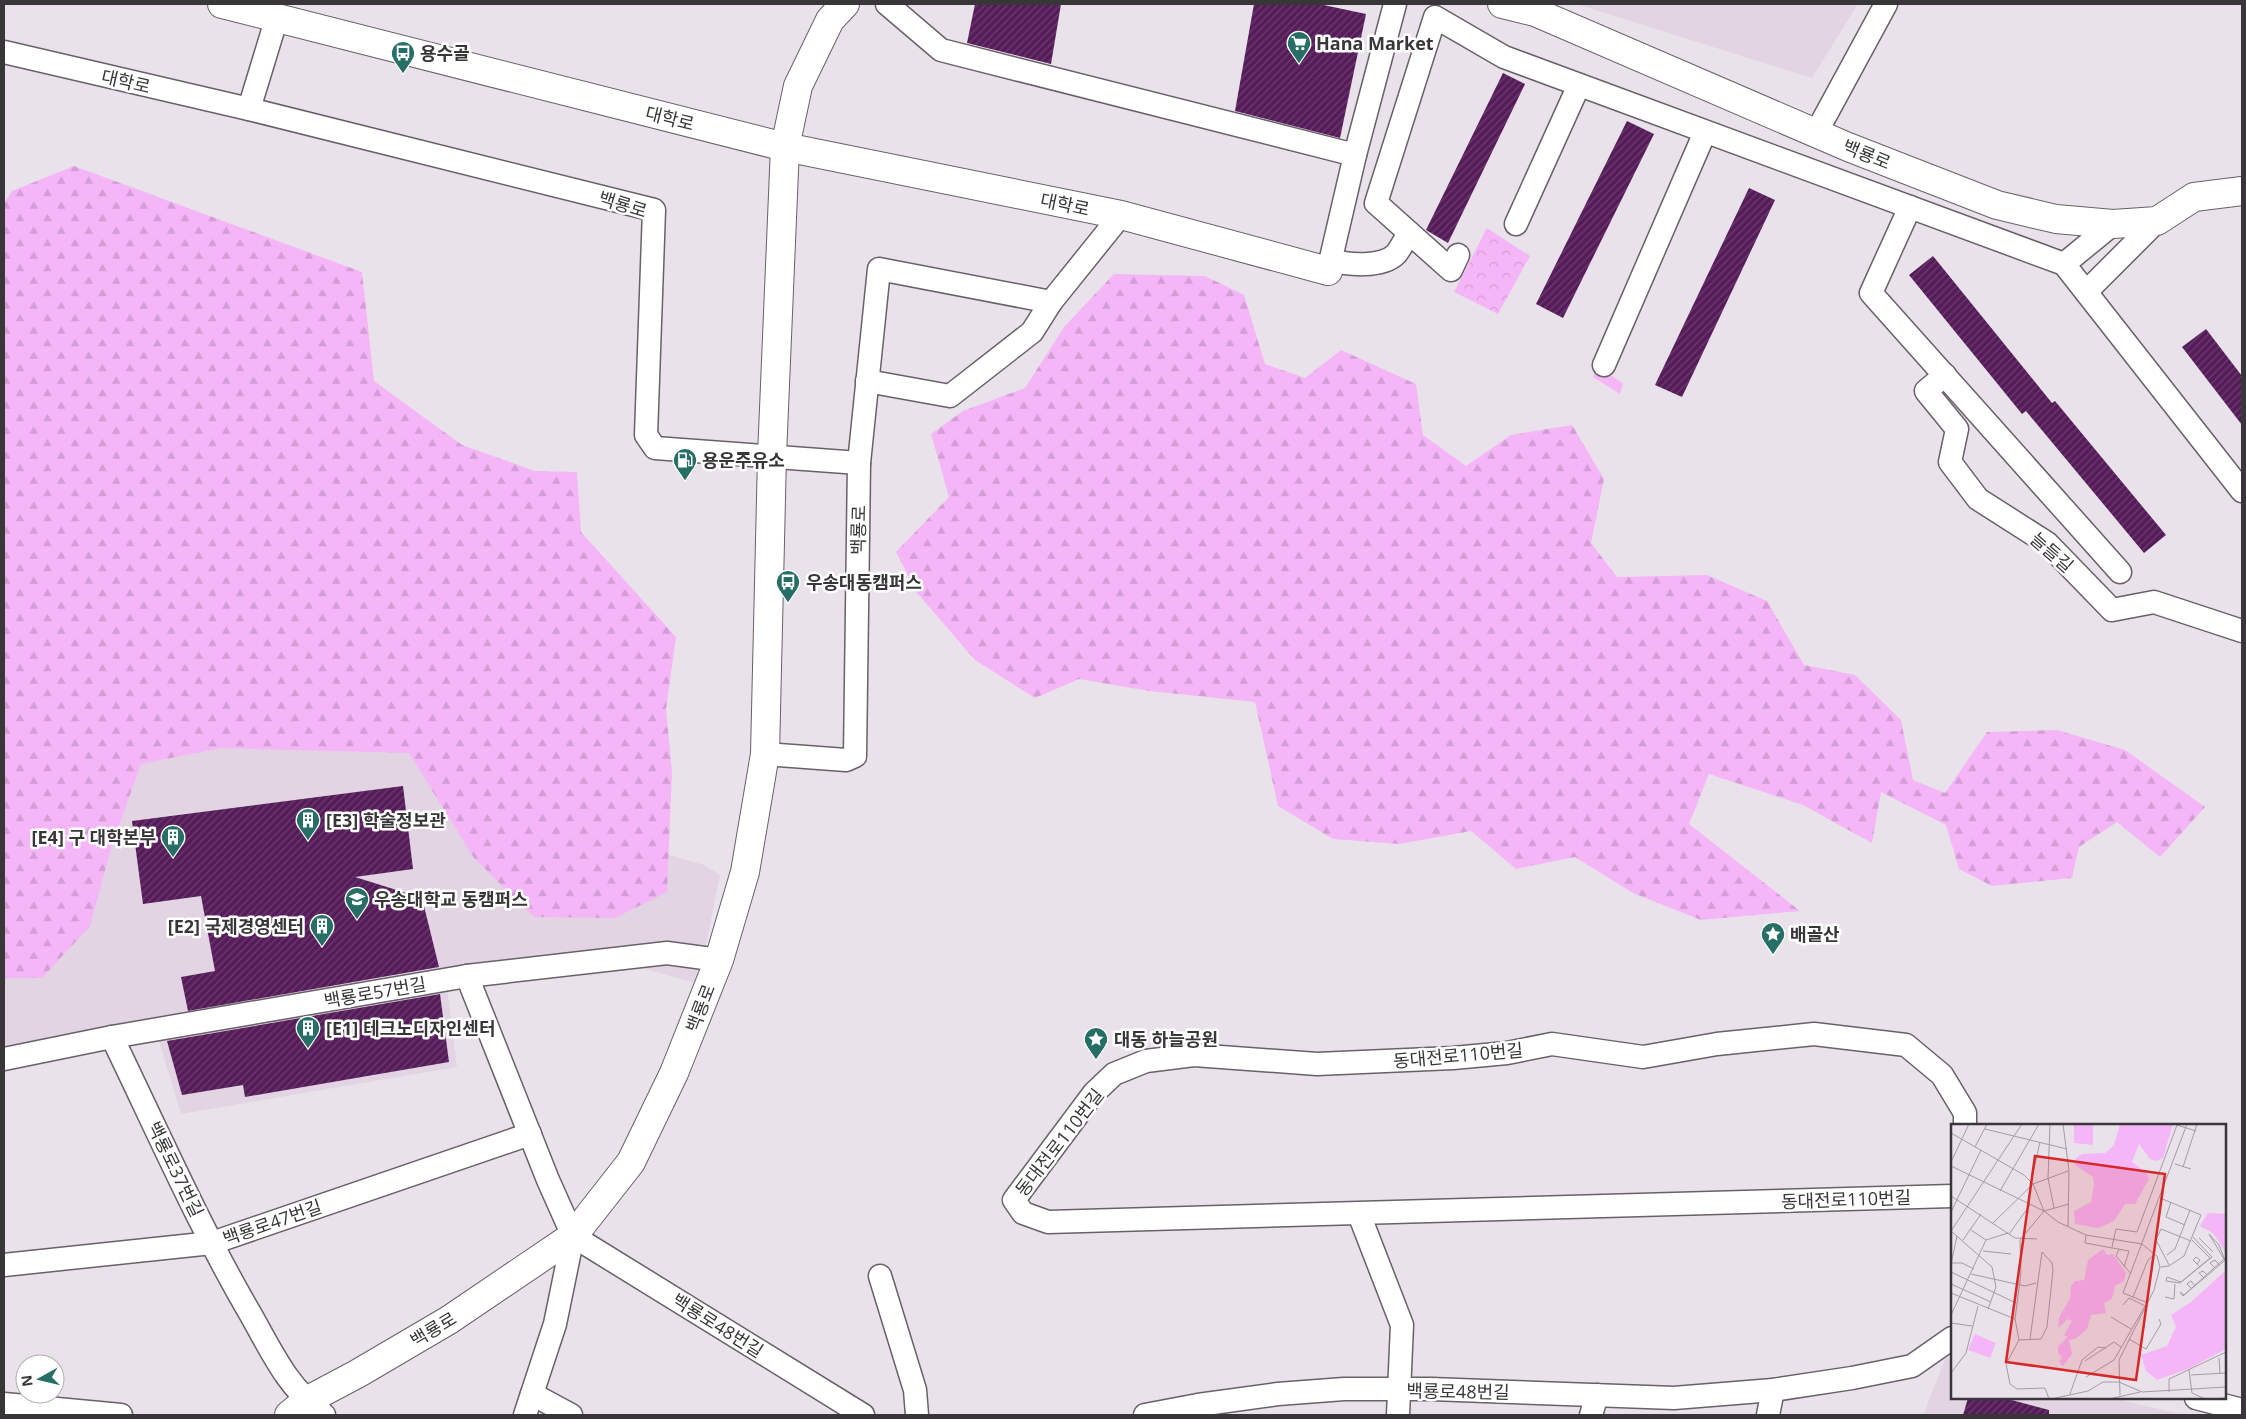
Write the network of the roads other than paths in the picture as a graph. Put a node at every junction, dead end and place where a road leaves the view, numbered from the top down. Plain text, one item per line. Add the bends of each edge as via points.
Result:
1 (222, 4) edge
2 (845, 4) edge
3 (887, 4) edge
4 (1395, 4) edge
5 (1502, 4) edge
6 (1886, 4) edge
7 (266, 12) edge
8 (4, 52) edge
9 (1580, 85) junction
10 (248, 109) junction
11 (1705, 132) junction
12 (1816, 133) junction
13 (785, 147) junction
14 (1355, 155) junction
15 (2242, 191) edge
16 (1910, 207) junction
17 (1121, 215) junction
18 (2157, 222) junction
19 (1516, 224) dead end
20 (2113, 224) junction
21 (1409, 233) junction
22 (1458, 255) dead end
23 (2064, 264) junction
24 (1329, 265) junction
25 (2086, 292) junction
26 (1051, 302) junction
27 (1604, 365) dead end
28 (1944, 375) junction
29 (867, 381) junction
30 (772, 456) junction
31 (859, 463) junction
32 (2242, 491) edge
33 (2120, 572) dead end
34 (2242, 631) edge
35 (765, 754) junction
36 (719, 960) junction
37 (467, 976) junction
38 (112, 1036) junction
39 (4, 1059) edge
40 (1965, 1124) edge
41 (530, 1134) junction
42 (1951, 1196) edge
43 (1359, 1214) junction
44 (573, 1236) junction
45 (212, 1243) junction
46 (4, 1265) edge
47 (880, 1276) dead end
48 (1951, 1339) edge
49 (1398, 1390) junction
50 (1773, 1390) junction
51 (2199, 1399) edge
52 (4, 1404) edge
53 (529, 1405) edge
54 (1594, 1405) edge
55 (306, 1410) edge
56 (2242, 1410) edge
57 (122, 1415) edge
58 (571, 1415) edge
59 (863, 1415) edge
60 (917, 1415) edge
61 (1145, 1415) edge
62 (1398, 1415) edge
63 (1768, 1415) edge

1 - 7 main road, 대학로
2 - 13 main road, 백룡로 via 830,20 798,86
3 - 14 street via 941,50
4 - 14 street
5 - 12 main road, 백룡로 via 1535,12
6 - 12 street
7 - 10 street
7 - 13 main road, 대학로
8 - 10 street, 대학로
9 - 11 street
9 - 19 street
9 - 21 street via 1504,57 1435,17 1376,203
10 - 30 street, 백룡로 via 654,210 646,435 655,448
11 - 16 street
11 - 27 street
12 - 20 main road, 백룡로 via 1997,205 2056,219
13 - 17 main road, 대학로
13 - 30 main road, 백룡로
14 - 24 street
15 - 18 main road via 2194,197
16 - 23 street
16 - 28 street via 1871,293
17 - 24 main road, 대학로
17 - 26 street, 대학로
18 - 20 main road, 백룡로
18 - 25 street
20 - 23 street
21 - 22 street via 1451,270
21 - 24 street via 1396,255 1372,264
23 - 25 street
25 - 32 street
26 - 29 street, 대학로 via 1032,332 950,396
26 - 29 street, 백룡로 via 879,269
28 - 33 street
28 - 34 street, 늘들길 via 1926,391 1957,429 1950,462 1978,499 2047,543 2112,610 2154,602
29 - 31 street, 백룡로
30 - 31 street
30 - 35 main road, 백룡로
31 - 35 street, 백룡로 via 855,756 846,760
35 - 36 main road, 백룡로 via 745,872
36 - 37 street, 백룡로57번길 via 667,953
36 - 44 main road, 백룡로 via 674,1073 631,1162
37 - 38 street, 백룡로57번길
37 - 41 street
38 - 39 street, 백룡로57번길
38 - 45 street, 백룡로37번길
40 - 43 street, 동대전로110번길 via 1965,1112 1942,1074 1906,1045 1814,1034 1717,1044 1643,1057 1552,1044 1507,1053 1453,1058 1317,1064 1194,1055 1146,1061 1114,1074 1094,1093 1014,1200 1022,1213 1048,1222
41 - 44 street
41 - 45 street, 백룡로47번길
42 - 43 street, 동대전로110번길
43 - 49 street via 1402,1325
44 - 53 street via 555,1324
44 - 55 main road, 백룡로 via 449,1320 357,1374
44 - 59 street, 백룡로48번길
45 - 46 street, 백룡로47번길
45 - 55 street, 백룡로37번길
47 - 60 street via 915,1390
48 - 50 street via 1912,1366
49 - 54 street, 백룡로48번길
49 - 61 street, 백룡로48번길 via 1344,1389 1278,1394
49 - 62 street
50 - 54 street, 백룡로48번길
50 - 63 street
51 - 56 street
52 - 57 street
53 - 58 street

